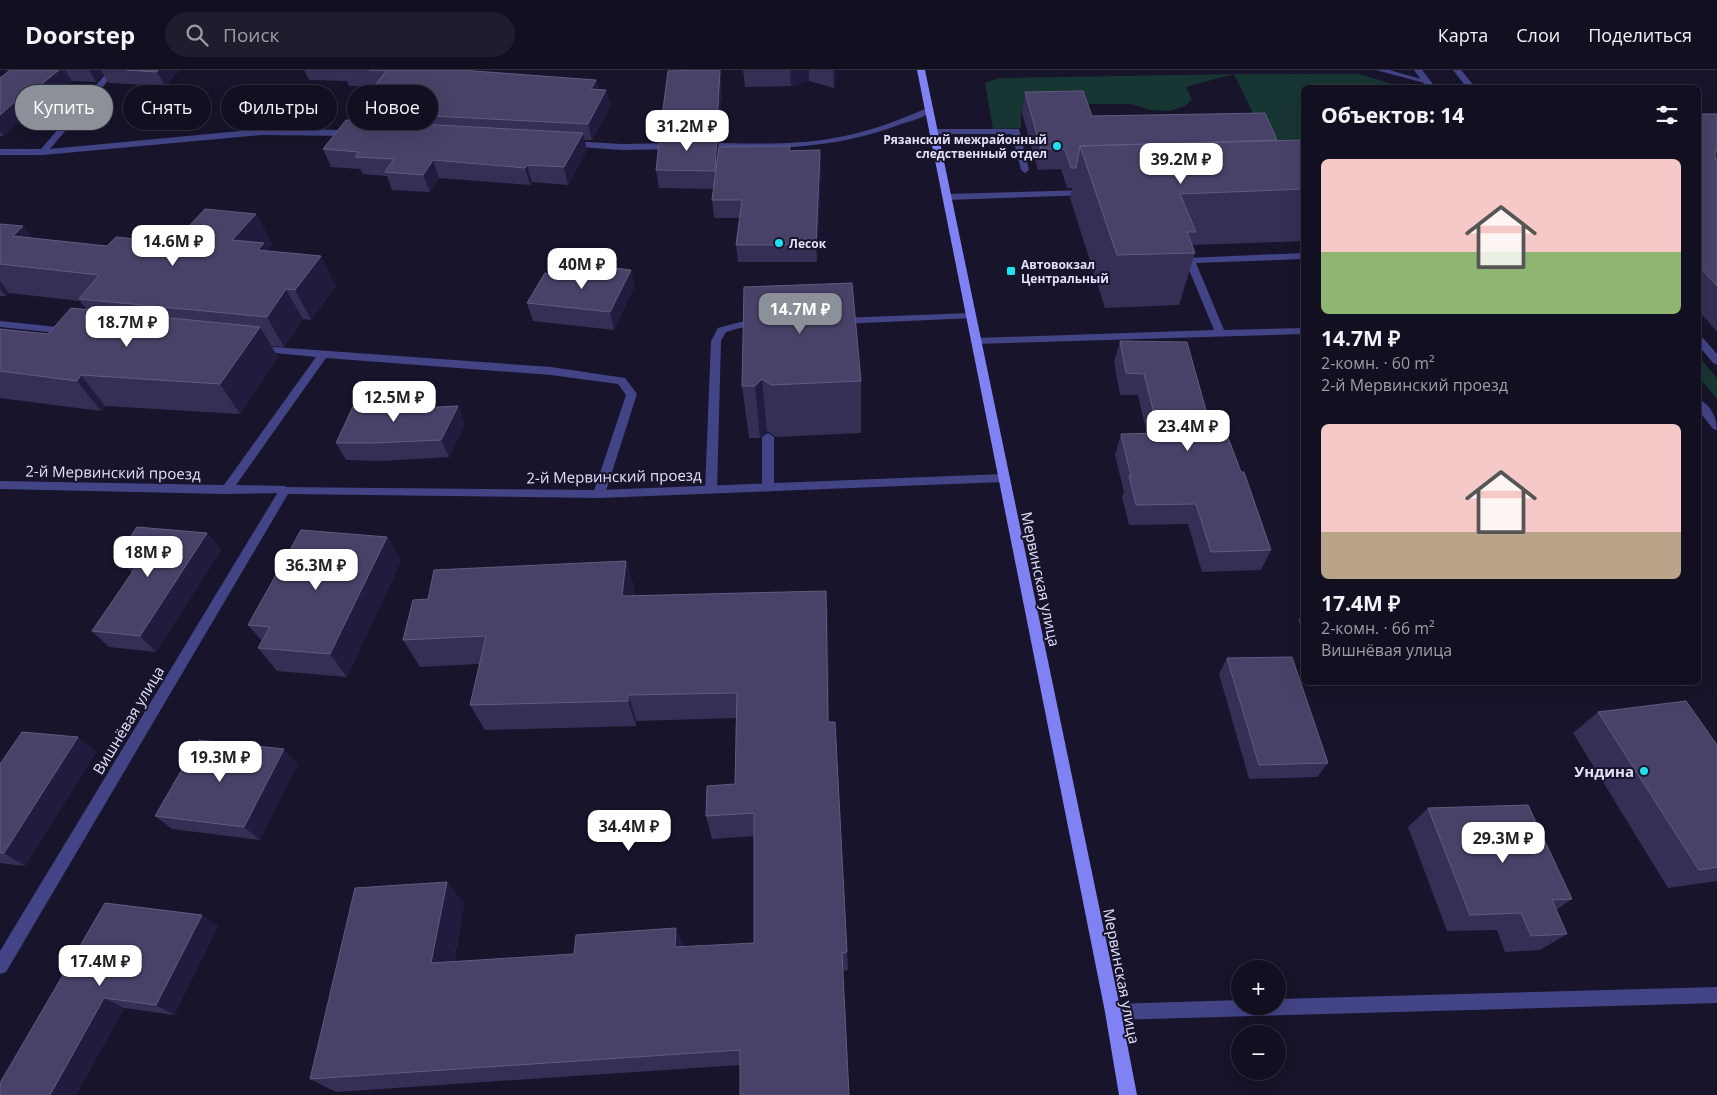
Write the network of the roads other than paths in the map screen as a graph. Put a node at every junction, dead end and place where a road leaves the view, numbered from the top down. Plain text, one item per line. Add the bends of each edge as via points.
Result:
1 (113, 70) edge
2 (921, 70) edge
3 (1380, 70) edge
4 (1418, 70) edge
5 (1457, 70) edge
6 (1430, 85) edge
7 (1470, 85) edge
8 (928, 110) junction
9 (933, 132) junction
10 (361, 133) edge
11 (564, 144) edge
12 (0, 152) edge
13 (43, 152) junction
14 (1025, 170) dead end
15 (1098, 193) edge
16 (946, 198) junction
17 (1301, 256) edge
18 (970, 316) junction
19 (830, 322) edge
20 (0, 324) edge
21 (770, 324) edge
22 (1301, 331) edge
23 (78, 332) edge
24 (1220, 333) junction
25 (975, 341) junction
26 (1701, 342) edge
27 (244, 348) edge
28 (322, 356) junction
29 (1717, 361) edge
30 (1701, 406) edge
31 (1717, 426) edge
32 (768, 437) dead end
33 (1003, 478) junction
34 (0, 484) edge
35 (768, 488) junction
36 (226, 490) junction
37 (285, 490) junction
38 (711, 490) junction
39 (600, 494) junction
40 (0, 966) edge
41 (1717, 995) edge
42 (1113, 1012) junction
43 (1128, 1095) edge

1 - 13 street
2 - 8 street, Мервинская улица
3 - 6 street
4 - 6 street
5 - 7 street
8 - 9 street, Мервинская улица
8 - 11 street via 864,134 803,145 622,147
9 - 14 street via 1016,131
9 - 16 street, Мервинская улица
10 - 13 street via 262,132
12 - 13 street
15 - 16 street
16 - 18 street, Мервинская улица
17 - 24 street via 1190,260
18 - 19 street
18 - 25 street, Мервинская улица
20 - 23 street
21 - 38 street via 740,325 722,330 716,340
22 - 24 street
24 - 25 street
25 - 33 street, Мервинская улица
26 - 29 street
27 - 28 street
28 - 36 street
28 - 39 street via 551,371 621,381 632,394
30 - 31 street
32 - 35 street
33 - 35 street, 2-й Мервинский проезд
33 - 42 street, Мервинская улица
34 - 36 street, 2-й Мервинский проезд
35 - 38 street, 2-й Мервинский проезд
36 - 37 street, 2-й Мервинский проезд
37 - 39 street, 2-й Мервинский проезд
37 - 40 street, Вишнёвая улица
38 - 39 street, 2-й Мервинский проезд
41 - 42 street
42 - 43 street, Мервинская улица

